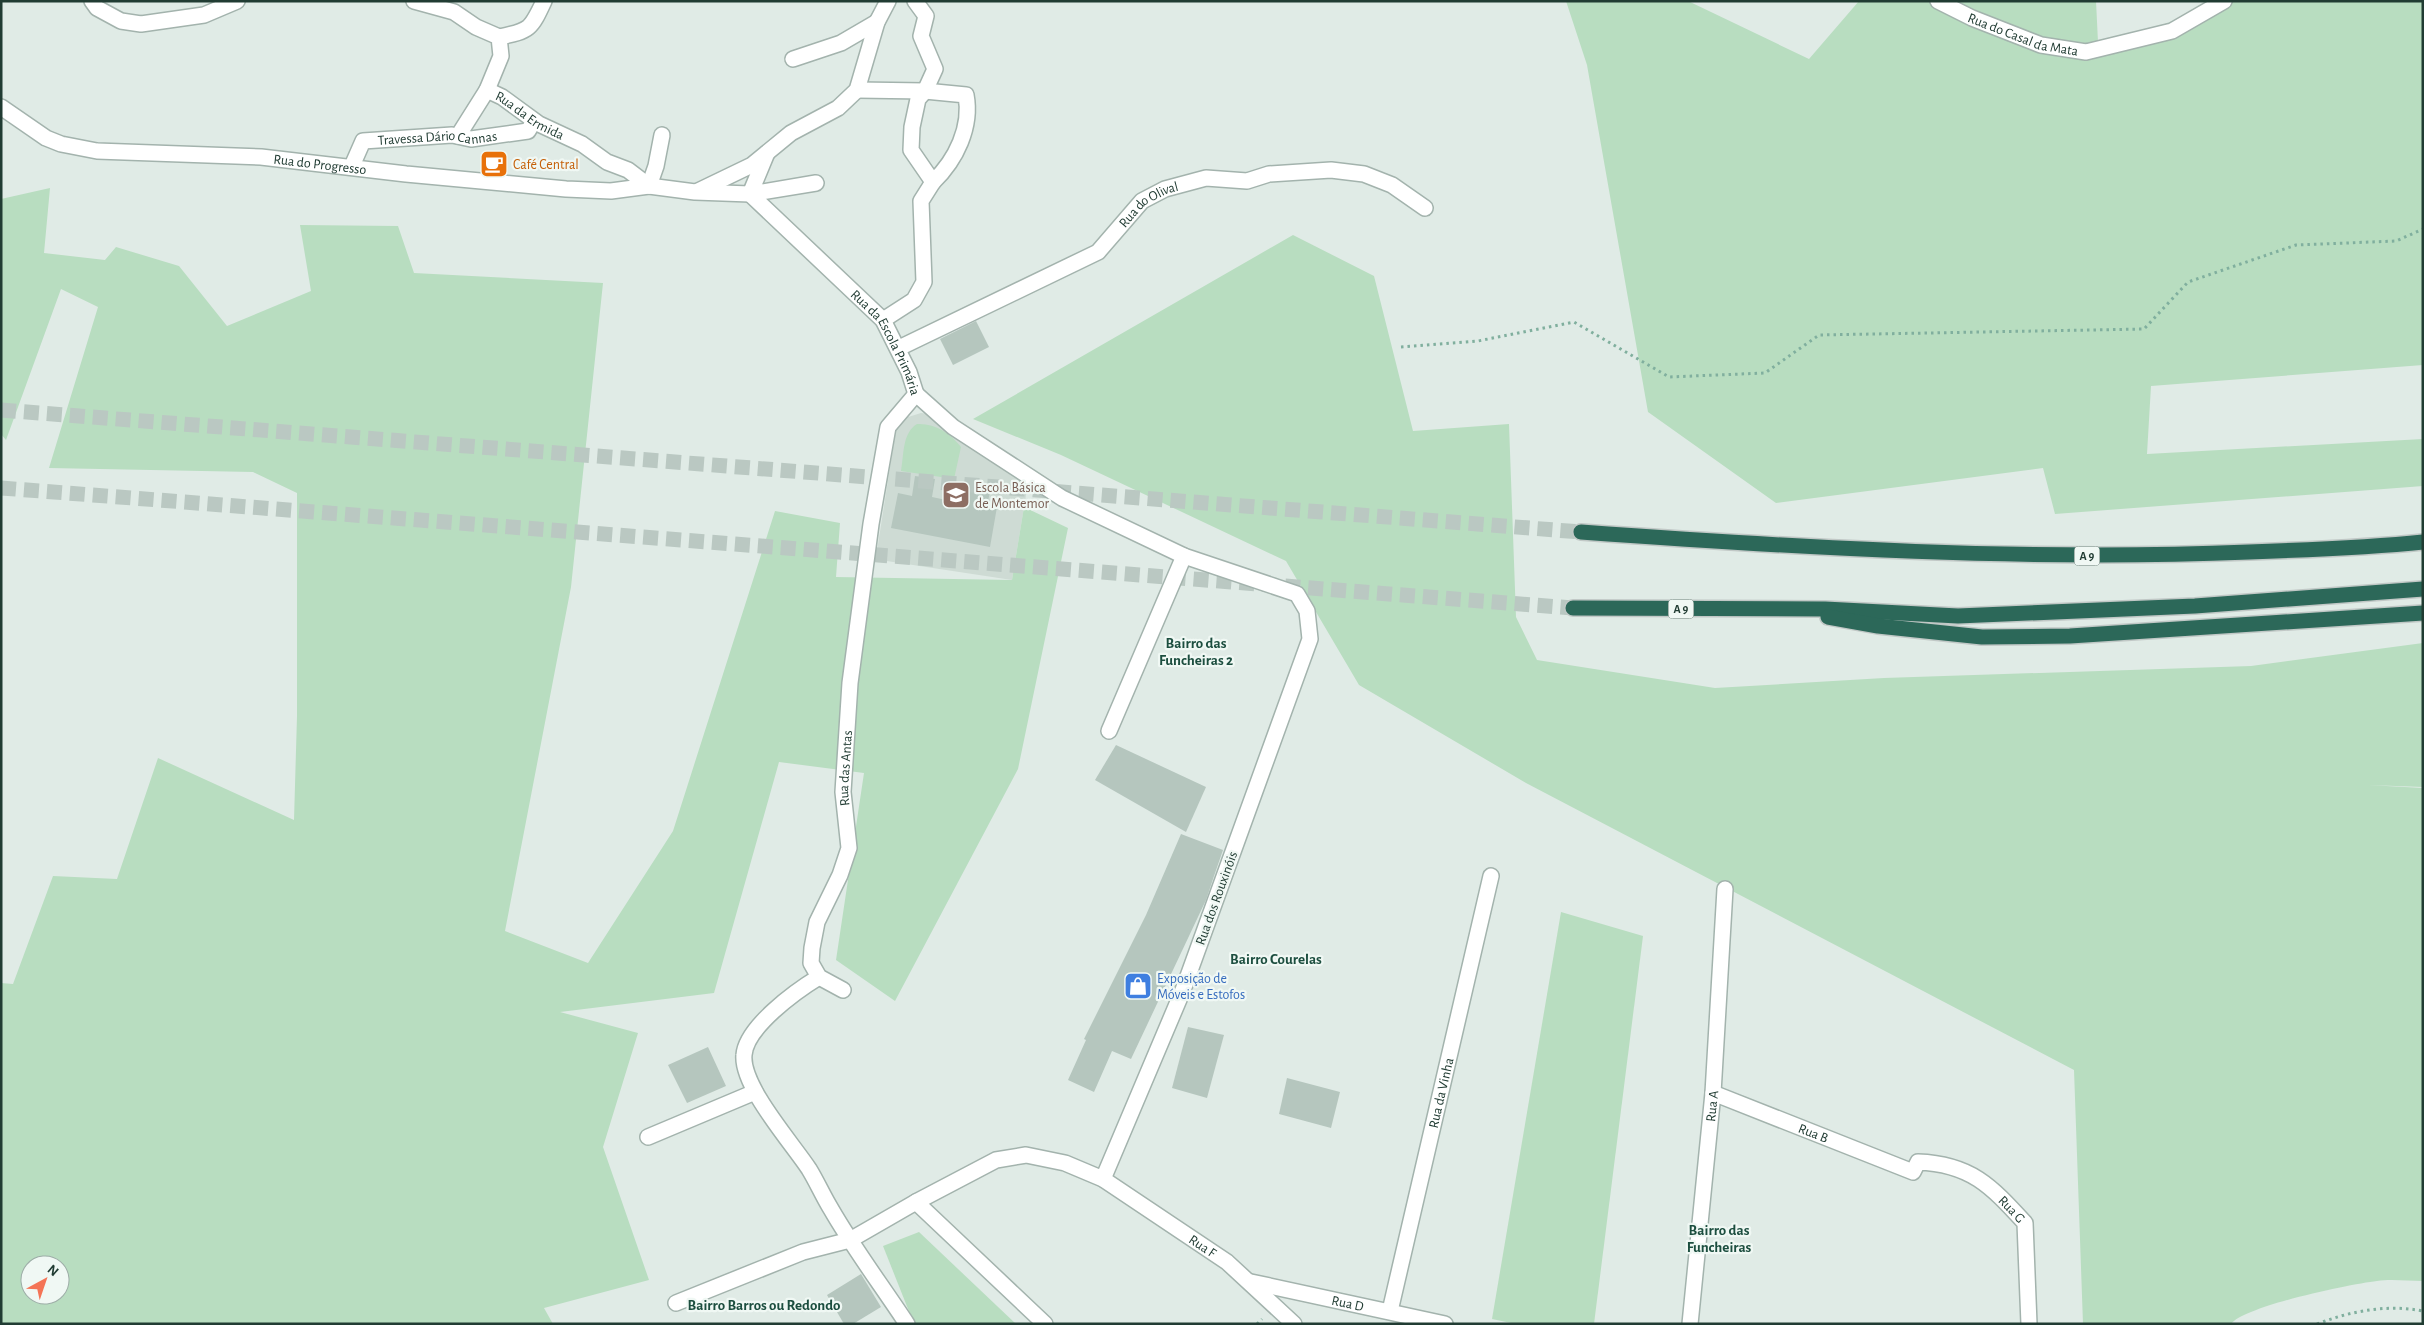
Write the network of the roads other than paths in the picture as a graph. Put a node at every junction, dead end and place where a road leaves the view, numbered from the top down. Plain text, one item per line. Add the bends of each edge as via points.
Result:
1 (92, 1) edge
2 (237, 1) edge
3 (414, 1) edge
4 (544, 1) edge
5 (888, 1) edge
6 (915, 1) edge
7 (1938, 1) edge
8 (2224, 1) edge
9 (877, 22) junction
10 (499, 37) junction
11 (793, 59) dead end
12 (488, 90) junction
13 (857, 90) junction
14 (925, 91) junction
15 (1, 108) edge
16 (534, 121) junction
17 (662, 135) dead end
18 (458, 136) junction
19 (767, 153) junction
20 (352, 166) junction
21 (933, 182) junction
22 (816, 183) dead end
23 (648, 186) junction
24 (695, 192) junction
25 (750, 194) junction
26 (1425, 208) dead end
27 (884, 320) junction
28 (899, 348) junction
29 (916, 394) junction
30 (871, 524) joint
31 (1581, 532) tunnel mouth
32 (2423, 542) edge
33 (1184, 556) junction
34 (2423, 589) edge
35 (1573, 608) tunnel mouth
36 (1790, 610) junction
37 (2423, 613) edge
38 (1109, 731) dead end
39 (1491, 876) dead end
40 (1725, 889) dead end
41 (818, 977) junction
42 (843, 990) dead end
43 (755, 1092) junction
44 (1713, 1093) junction
45 (648, 1137) dead end
46 (1913, 1172) joint
47 (1102, 1179) junction
48 (916, 1202) junction
49 (850, 1240) junction
50 (1249, 1282) junction
51 (676, 1303) dead end
52 (1390, 1311) junction
53 (906, 1324) edge
54 (1045, 1324) edge
55 (1294, 1324) edge
56 (1445, 1324) edge
57 (1690, 1324) edge
58 (2029, 1324) edge

1 - 2 street via 97,8 121,21 141,24 204,16
3 - 10 street via 454,12
4 - 10 street via 533,25 519,33
5 - 9 street
6 - 14 street via 926,16 921,36 935,69
7 - 8 street, Rua do Casal da Mata via 2041,45 2086,52 2172,31
9 - 11 street via 841,43
9 - 13 street
10 - 12 street, Rua da Ermida via 501,56
12 - 16 street, Rua da Ermida
12 - 18 street
13 - 14 street
13 - 19 street via 838,108 791,133
14 - 21 street via 918,99 911,150
14 - 21 street via 966,95 968,105 968,118 948,168
15 - 20 street, Rua do Progresso via 46,138 97,151 261,157
16 - 18 street, Travessa Dário Cannas via 528,131 471,139
16 - 23 street, Rua da Ermida via 582,144 607,162 628,170
17 - 23 street
18 - 20 street, Travessa Dário Cannas via 363,141
19 - 24 street via 752,165
19 - 25 street
20 - 23 street, Rua do Progresso via 566,189 611,191
21 - 27 street via 921,201 924,282 914,300
22 - 25 street, Rua do Progresso
23 - 24 street, Rua do Progresso
24 - 25 street, Rua do Progresso
25 - 27 street, Rua da Escola Primária
26 - 28 street, Rua do Olival via 1392,184 1364,174 1332,170 1269,174 1247,181 1206,178 1165,188 1142,201 1098,252
27 - 28 street, Rua da Escola Primária
28 - 29 street, Rua da Escola Primária
29 - 30 street, Rua da Escola Primária via 888,427
29 - 33 street via 954,427 1062,498
30 - 41 street, Rua das Antas via 850,683 843,792 849,848 817,922 811,963
31 - 32 highway, A 9 via 1877,552 2116,556
33 - 38 street
33 - 47 street, Rua dos Rouxinóis via 1297,594 1306,611 1310,639 1182,990
34 - 36 highway, A 9 via 2066,613 1958,616
35 - 36 highway, A 9
36 - 37 highway via 1878,626 1982,637 2070,636
39 - 52 street, Rua da Vinha
40 - 44 street, Rua A
41 - 42 street
41 - 43 street via 793,993 755,1030 744,1054 746,1070
43 - 45 street
43 - 49 street via 809,1170
44 - 46 street, Rua B
44 - 57 street, Rua A
46 - 58 street, Rua G via 1918,1162 1943,1163 1975,1177 1997,1193 2025,1223
47 - 48 street, Rua F via 1064,1163 1026,1155 996,1160
47 - 50 street, Rua F via 1227,1262
48 - 49 street, Rua F
48 - 54 street
49 - 51 street, Rua F via 803,1252
49 - 53 street
50 - 52 street, Rua D
50 - 55 street, Rua F
52 - 56 street, Rua D

